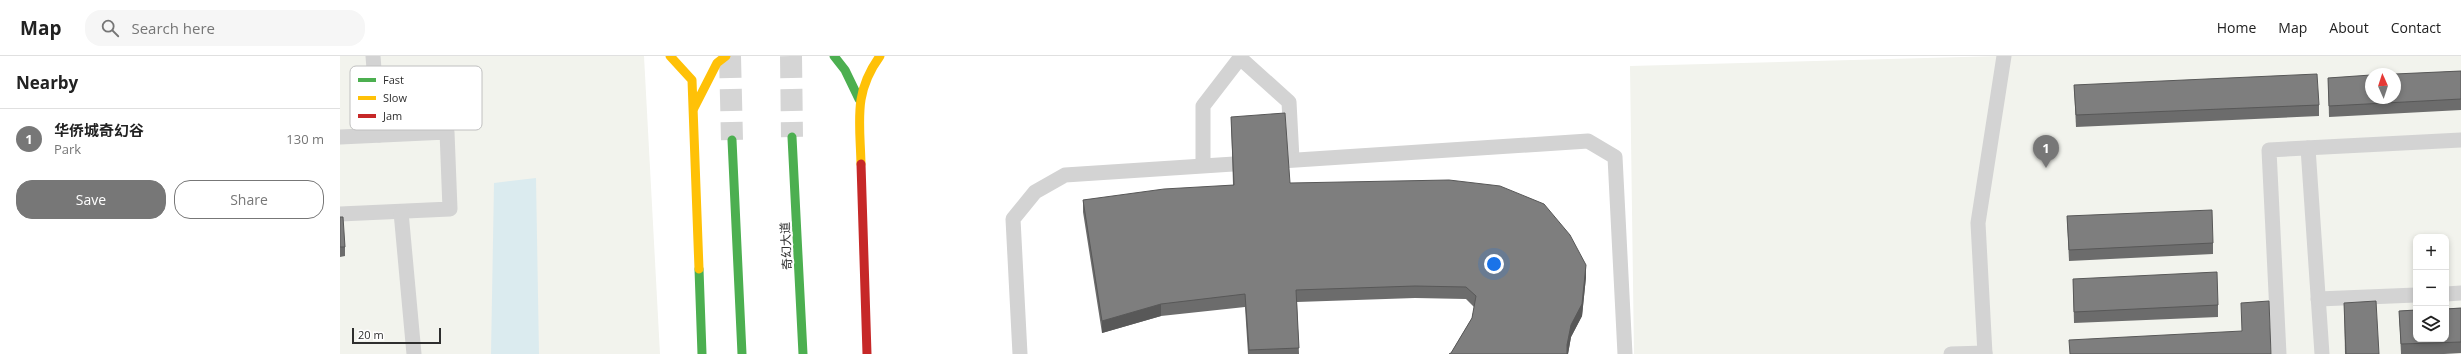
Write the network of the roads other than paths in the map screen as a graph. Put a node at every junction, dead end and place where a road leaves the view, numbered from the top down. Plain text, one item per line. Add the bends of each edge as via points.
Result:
1 (373, 56) edge
2 (670, 56) edge
3 (726, 56) edge
4 (834, 56) edge
5 (880, 56) edge
6 (2004, 56) edge
7 (1240, 57) edge
8 (374, 66) edge
9 (860, 99) junction
10 (693, 110) junction
11 (379, 130) edge
12 (379, 136) junction
13 (340, 137) edge
14 (792, 137) tunnel mouth
15 (732, 140) tunnel mouth
16 (2461, 140) edge
17 (2308, 148) junction
18 (1292, 160) junction
19 (1203, 165) junction
20 (401, 212) junction
21 (340, 214) edge
22 (2461, 293) edge
23 (2449, 294) edge
24 (2413, 295) edge
25 (2318, 299) junction
26 (1985, 353) edge
27 (414, 354) edge
28 (702, 354) edge
29 (742, 354) edge
30 (803, 354) edge
31 (867, 354) edge
32 (1020, 354) edge
33 (1625, 354) edge
34 (1951, 354) edge
35 (2279, 354) edge
36 (2322, 354) edge

1 - 8 lane
2 - 10 street via 692,80
3 - 10 street via 717,63
4 - 9 street via 845,70
5 - 9 street via 871,68
6 - 26 lane via 1978,223
7 - 18 lane via 1289,102
7 - 19 lane via 1203,106
9 - 31 street
10 - 28 street
11 - 12 lane
12 - 13 lane
12 - 20 lane via 447,132 450,210
14 - 30 street, 奇幻大道
15 - 29 street
16 - 17 lane
17 - 25 lane
17 - 35 lane via 2269,150
18 - 19 lane
18 - 33 lane via 1588,141 1615,157
19 - 32 lane via 1065,175 1035,192 1013,219
20 - 21 lane
20 - 27 lane
22 - 23 lane
24 - 25 lane
25 - 36 lane
26 - 34 lane

